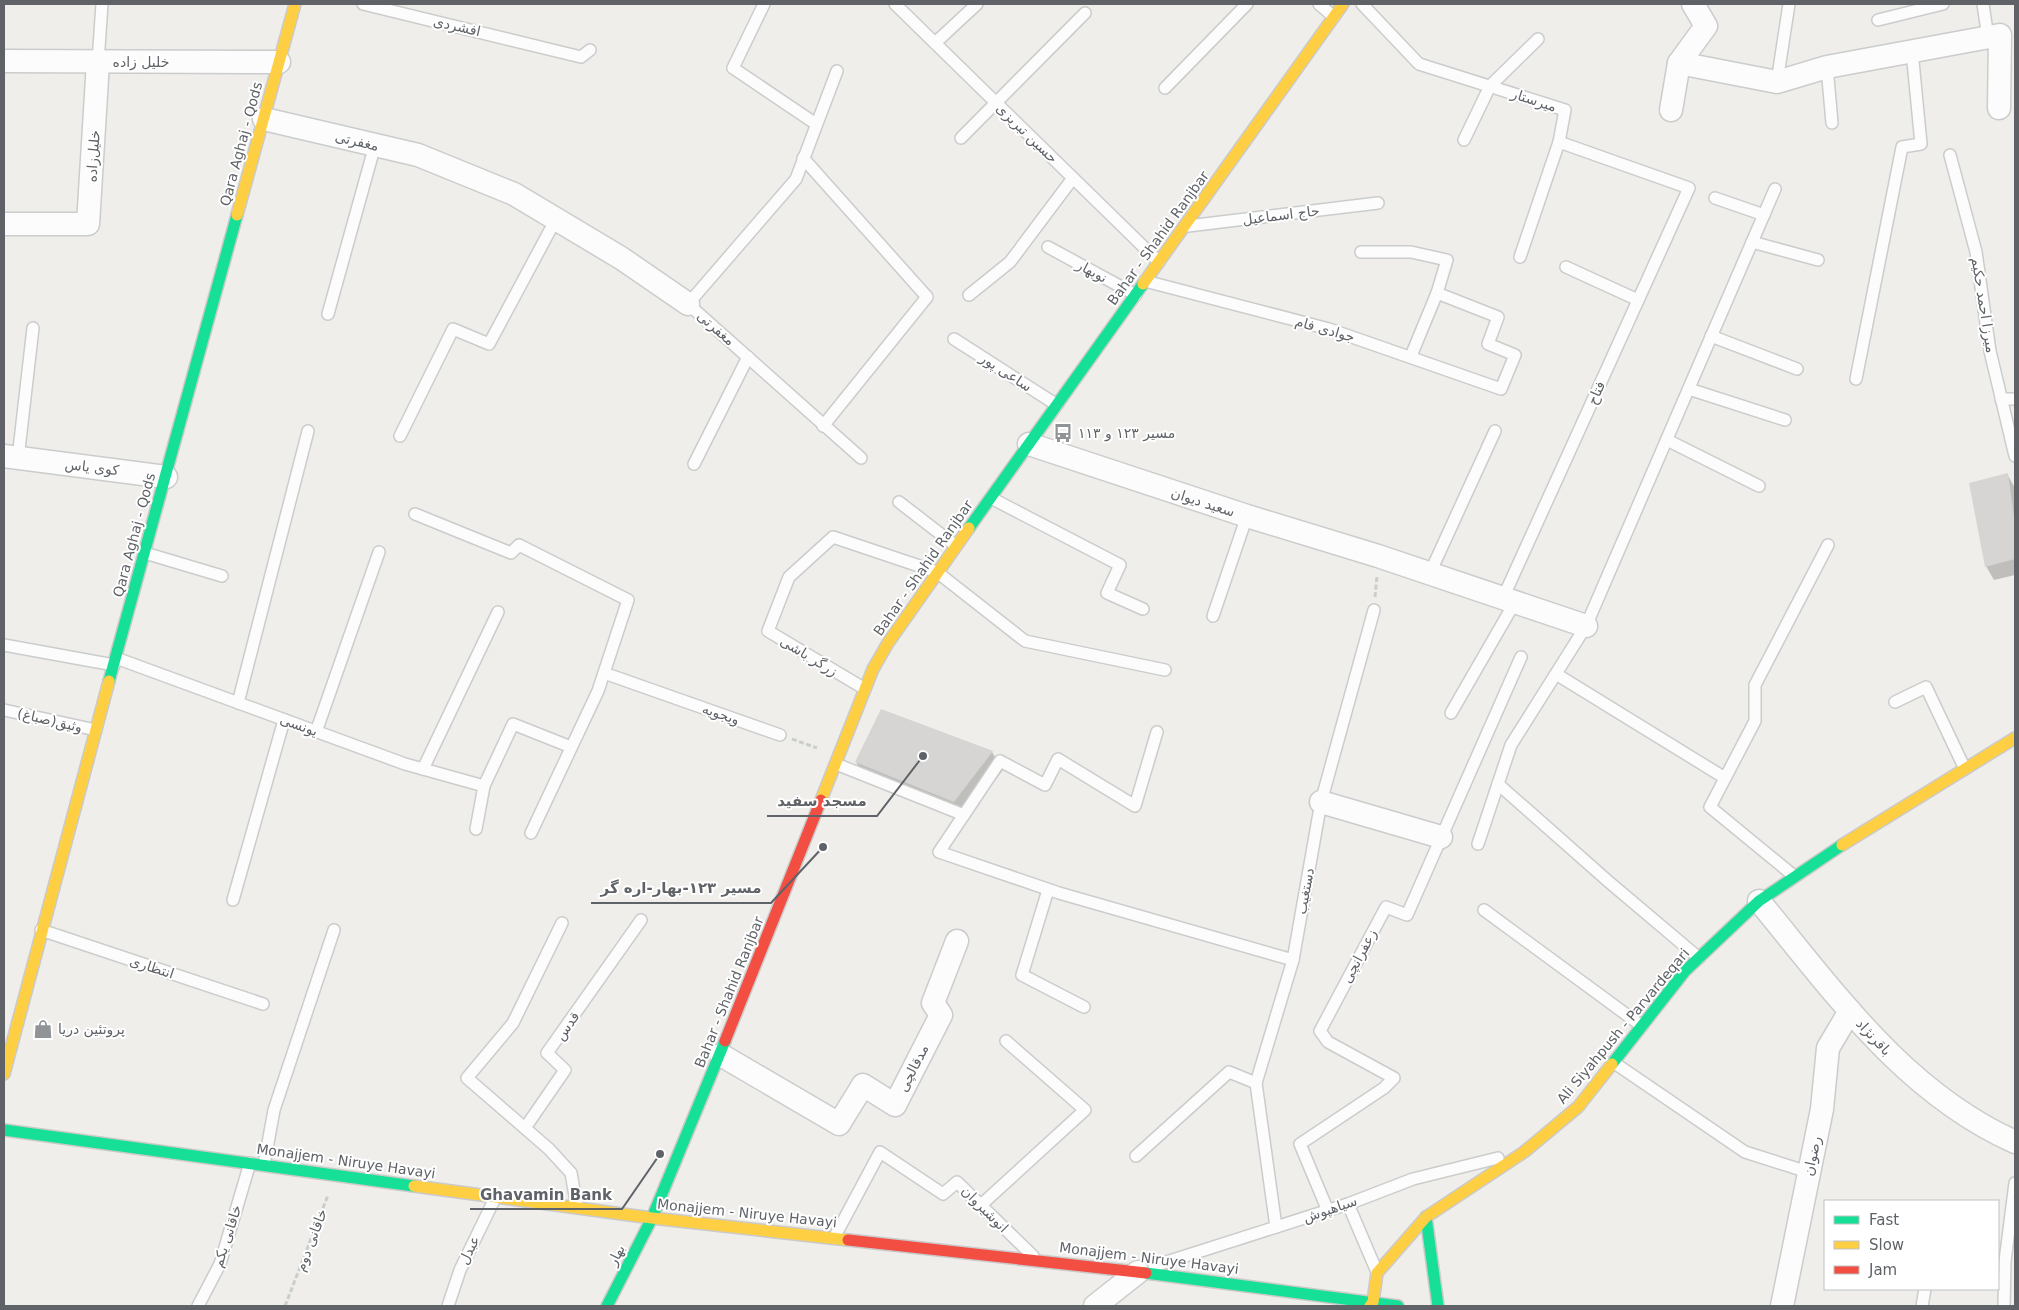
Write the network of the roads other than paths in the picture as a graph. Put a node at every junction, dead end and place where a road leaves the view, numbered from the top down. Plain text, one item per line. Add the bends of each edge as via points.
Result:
1 (102, 4) edge
2 (295, 4) edge
3 (363, 4) edge
4 (764, 4) edge
5 (895, 4) edge
6 (977, 4) edge
7 (1247, 4) edge
8 (1319, 4) edge
9 (1343, 4) edge
10 (1362, 4) edge
11 (1693, 4) edge
12 (1789, 4) edge
13 (1943, 4) edge
14 (1983, 4) edge
15 (1085, 13) dead end
16 (1334, 17) junction
17 (1878, 20) dead end
18 (1538, 38) dead end
19 (1988, 38) junction
20 (935, 43) junction
21 (590, 50) dead end
22 (1912, 51) junction
23 (4, 62) edge
24 (98, 62) junction
25 (279, 62) junction
26 (1679, 63) junction
27 (1827, 67) junction
28 (837, 72) dead end
29 (1777, 82) junction
30 (1490, 86) junction
31 (1165, 88) dead end
32 (997, 104) junction
33 (1999, 108) dead end
34 (1672, 110) dead end
35 (264, 119) junction
36 (1832, 123) dead end
37 (816, 124) junction
38 (961, 138) dead end
39 (1464, 140) dead end
40 (1559, 142) junction
41 (375, 145) junction
42 (1950, 155) dead end
43 (803, 158) junction
44 (1072, 178) junction
45 (1775, 189) dead end
46 (1715, 198) dead end
47 (1378, 203) dead end
48 (1764, 215) junction
49 (556, 219) junction
50 (4, 224) edge
51 (1185, 226) junction
52 (1752, 242) junction
53 (1048, 248) dead end
54 (1360, 252) dead end
55 (1520, 258) dead end
56 (1818, 260) dead end
57 (1159, 262) junction
58 (1566, 267) dead end
59 (1146, 281) junction
60 (1437, 293) junction
61 (969, 295) dead end
62 (1136, 295) junction
63 (1638, 300) junction
64 (688, 304) junction
65 (328, 314) dead end
66 (32, 328) dead end
67 (1712, 336) junction
68 (954, 339) dead end
69 (1411, 356) junction
70 (748, 357) junction
71 (1797, 369) dead end
72 (1856, 379) dead end
73 (1689, 389) junction
74 (2001, 399) junction
75 (2015, 399) edge
76 (1057, 405) junction
77 (1785, 420) dead end
78 (823, 426) junction
79 (308, 431) dead end
80 (1495, 431) dead end
81 (400, 436) dead end
82 (1667, 440) junction
83 (1029, 444) junction
84 (2015, 456) edge
85 (11, 457) edge
86 (861, 458) dead end
87 (694, 464) dead end
88 (166, 476) junction
89 (1759, 486) dead end
90 (991, 498) junction
91 (899, 502) dead end
92 (415, 514) dead end
93 (1247, 516) junction
94 (1828, 545) dead end
95 (956, 546) junction
96 (379, 552) dead end
97 (145, 553) junction
98 (937, 572) junction
99 (1430, 573) junction
100 (222, 576) dead end
101 (1509, 600) junction
102 (1143, 609) dead end
103 (1374, 610) road end
104 (498, 612) dead end
105 (1213, 616) dead end
106 (1586, 626) junction
107 (4, 645) edge
108 (1521, 657) dead end
109 (115, 661) junction
110 (1165, 670) dead end
111 (604, 672) junction
112 (1556, 674) junction
113 (865, 689) junction
114 (1895, 702) dead end
115 (238, 703) junction
116 (4, 710) edge
117 (1451, 714) dead end
118 (284, 720) junction
119 (96, 730) junction
120 (316, 732) junction
121 (1157, 732) dead end
122 (780, 734) road end
123 (2015, 738) edge
124 (571, 747) junction
125 (837, 760) junction
126 (423, 769) junction
127 (1965, 769) junction
128 (1725, 778) junction
129 (1498, 784) junction
130 (484, 786) junction
131 (1321, 802) junction
132 (964, 815) junction
133 (476, 829) dead end
134 (531, 833) dead end
135 (1441, 838) junction
136 (1478, 844) dead end
137 (1794, 876) junction
138 (1048, 890) junction
139 (233, 900) dead end
140 (1759, 901) junction
141 (1484, 910) dead end
142 (641, 920) dead end
143 (562, 923) dead end
144 (41, 930) junction
145 (334, 930) dead end
146 (957, 941) dead end
147 (1699, 958) junction
148 (1293, 960) junction
149 (264, 1004) dead end
150 (1084, 1007) dead end
151 (1850, 1011) junction
152 (1642, 1026) junction
153 (1006, 1041) dead end
154 (721, 1055) junction
155 (1613, 1062) junction
156 (4, 1074) edge
157 (1256, 1083) junction
158 (525, 1128) junction
159 (4, 1130) edge
160 (2015, 1142) edge
161 (1524, 1152) junction
162 (1136, 1156) dead end
163 (250, 1163) junction
164 (264, 1165) junction
165 (1808, 1172) junction
166 (2015, 1183) edge
167 (496, 1196) junction
168 (1348, 1204) junction
169 (981, 1205) junction
170 (577, 1207) junction
171 (1328, 1210) junction
172 (1426, 1217) junction
173 (652, 1218) junction
174 (1276, 1227) junction
175 (834, 1238) junction
176 (1037, 1260) junction
177 (1138, 1272) junction
178 (1377, 1273) junction
179 (1280, 1290) junction
180 (1925, 1290) edge
181 (1371, 1304) edge
182 (198, 1306) edge
183 (448, 1306) edge
184 (606, 1306) edge
185 (1095, 1306) edge
186 (1290, 1306) edge
187 (1398, 1306) edge
188 (1438, 1306) edge
189 (1782, 1306) edge
190 (1922, 1306) edge
191 (2004, 1306) edge

1 - 24 lane, خلیل‌زاده
2 - 25 main road, Qara Aghaj - Qods
3 - 21 lane, افشردی via 581,57
4 - 37 lane via 733,68
5 - 20 lane, حسین تبریزی
6 - 20 lane
7 - 31 lane
8 - 16 lane
9 - 16 main road, Bahar - Shahid Ranjbar
10 - 30 lane, میرستار via 1419,64
11 - 26 street via 1706,26
12 - 29 lane
13 - 17 lane
14 - 19 lane
15 - 32 lane
16 - 51 main road, Bahar - Shahid Ranjbar
18 - 30 lane
19 - 22 street
19 - 33 street via 2000,35
20 - 32 lane, حسین تبریزی
22 - 27 street
22 - 72 lane via 1921,144 1902,147
23 - 24 street, خلیل زاده
24 - 25 street, خلیل زاده
24 - 50 street, خلیل‌زاده via 88,224
25 - 35 main road, Qara Aghaj - Qods
26 - 29 street
26 - 34 street
27 - 29 street
27 - 36 lane
28 - 37 lane
30 - 39 lane
30 - 40 lane, میرستار via 1565,110
32 - 38 lane
32 - 44 lane, حسین تبریزی
35 - 41 street, مغفرتی
35 - 88 main road, Qara Aghaj - Qods
37 - 43 lane
40 - 55 lane
40 - 63 lane, فتاح via 1689,188
41 - 49 street, مغفرتی via 418,155 514,194
41 - 65 lane
42 - 74 lane, میرزا احمد حکیم via 1976,252 1990,351
43 - 64 lane via 796,179
43 - 78 lane via 927,297
44 - 57 lane, حسین تبریزی
44 - 61 lane via 1010,262
45 - 48 lane
46 - 48 lane
47 - 51 lane, حاج اسماعیل
48 - 52 lane
49 - 64 street, مغفرتی
49 - 81 lane via 489,344 453,329
51 - 57 main road, Bahar - Shahid Ranjbar
52 - 56 lane
52 - 67 lane
53 - 62 lane, نوبهار
54 - 60 lane via 1411,252 1447,260
57 - 59 main road, Bahar - Shahid Ranjbar
58 - 63 lane
59 - 62 main road, Bahar - Shahid Ranjbar
59 - 69 lane, جوادی فام via 1329,329
60 - 69 lane
60 - 69 lane, جوادی فام via 1498,317 1488,344 1515,355 1501,389
62 - 76 main road, Bahar - Shahid Ranjbar
63 - 101 lane, فتاح
64 - 70 lane, مغفرتی
66 - 85 lane, کوی یاس
67 - 71 lane
67 - 73 lane
68 - 76 lane, ساعی پور
70 - 78 lane, مغفرتی
70 - 87 lane
73 - 77 lane
73 - 82 lane
74 - 75 lane
74 - 84 lane, میرزا احمد حکیم
76 - 83 main road, Bahar - Shahid Ranjbar
78 - 86 lane, مغفرتی
79 - 115 lane
80 - 99 lane
82 - 89 lane
82 - 106 lane
83 - 90 main road, Bahar - Shahid Ranjbar
83 - 93 street, سعید دیوان
85 - 88 street, کوی یاس
88 - 97 main road, Qara Aghaj - Qods
90 - 95 main road, Bahar - Shahid Ranjbar
90 - 102 lane via 1120,565 1107,593
91 - 95 lane
92 - 111 lane via 511,553 519,545 628,600
93 - 99 street, سعید دیوان
93 - 105 lane
94 - 128 lane via 1755,685 1755,721
95 - 98 main road, Bahar - Shahid Ranjbar
96 - 120 lane
97 - 100 lane
97 - 109 main road, Qara Aghaj - Qods
98 - 110 lane via 1025,641
98 - 113 main road, Bahar - Shahid Ranjbar via 888,643
98 - 113 lane, زرگر باشی via 832,537 789,577 768,631
99 - 101 street, سعید دیوان
101 - 106 street, سعید دیوان
101 - 117 lane, فتاح
103 - 131 lane, دستغیب
104 - 126 lane
106 - 112 lane
107 - 109 lane, یونسی
108 - 135 lane, زعفرانچی
109 - 115 lane, یونسی
109 - 119 main road, Qara Aghaj - Qods
111 - 122 lane, ویجویه
111 - 124 lane
112 - 128 lane
112 - 129 lane via 1511,745
113 - 125 main road, Bahar - Shahid Ranjbar
114 - 127 lane via 1926,687
115 - 118 lane, یونسی
116 - 119 lane, وثیق(صباغ)
118 - 120 lane, یونسی
118 - 139 lane
119 - 144 main road, Qara Aghaj - Qods
120 - 126 lane, یونسی
121 - 132 lane via 1135,806 1058,758 1045,785 1000,761
123 - 127 main road, Ali Siyahpush - Parvardeqari
124 - 130 lane via 513,724
124 - 134 lane
125 - 132 lane
125 - 154 main road, Bahar - Shahid Ranjbar
126 - 130 lane, یونسی
127 - 137 main road, Ali Siyahpush - Parvardeqari
128 - 137 lane via 1710,807
129 - 136 lane
129 - 147 lane
130 - 133 lane
131 - 135 street
131 - 148 lane, دستغیب
132 - 138 lane via 939,852
135 - 171 lane, زعفرانچی via 1407,914 1386,907 1320,1031 1328,1042 1394,1078 1300,1144
137 - 140 main road, Ali Siyahpush - Parvardeqari
138 - 148 lane
138 - 150 lane via 1022,975
140 - 147 main road, Ali Siyahpush - Parvardeqari
140 - 151 street, باقرنژاد
141 - 152 lane
142 - 158 lane, قدس via 547,1053 565,1070
143 - 158 lane via 512,1023 466,1078
144 - 149 lane, انتظاری
144 - 156 main road, Qara Aghaj - Qods
145 - 164 lane via 274,1110
146 - 154 street, مدقالچی via 933,1003 941,1015 894,1105 863,1085 839,1124
147 - 152 main road, Ali Siyahpush - Parvardeqari via 1684,971
148 - 157 lane, دستغیب
151 - 160 street, باقرنژاد via 1876,1042 1936,1096 1987,1130
151 - 165 street, رضوان via 1828,1048 1822,1108
152 - 155 main road, Ali Siyahpush - Parvardeqari
153 - 169 lane via 1085,1110
154 - 173 main road, Bahar - Shahid Ranjbar
155 - 161 main road, Ali Siyahpush - Parvardeqari via 1578,1107
155 - 165 lane via 1744,1152
157 - 162 lane via 1229,1072
157 - 174 lane, دستغیب
158 - 170 lane via 571,1173
159 - 163 main road, Monajjem - Niruye Havayi
161 - 168 lane, سیاهپوش via 1413,1179
161 - 172 main road, Ali Siyahpush - Parvardeqari
163 - 164 main road, Monajjem - Niruye Havayi
163 - 182 lane, خاقانی یکم via 220,1264
164 - 167 main road, Monajjem - Niruye Havayi
165 - 189 street, رضوان
166 - 191 lane via 2005,1261
167 - 170 main road, Monajjem - Niruye Havayi
167 - 183 lane, عبدل via 460,1270
168 - 171 lane, سیاهپوش
168 - 178 lane
169 - 175 lane, انوشیروان via 958,1182 943,1194 880,1152
169 - 176 lane, انوشیروان
170 - 173 main road, Monajjem - Niruye Havayi
171 - 174 lane, سیاهپوش
172 - 178 main road, Ali Siyahpush - Parvardeqari
172 - 188 main road
173 - 175 main road, Monajjem - Niruye Havayi
173 - 184 main road, بهار
174 - 177 lane, سیاهپوش
175 - 176 main road, Monajjem - Niruye Havayi
176 - 177 main road, Monajjem - Niruye Havayi
177 - 179 main road, Monajjem - Niruye Havayi
177 - 185 street
178 - 181 main road
179 - 181 main road, Monajjem - Niruye Havayi
179 - 186 main road
180 - 190 lane
181 - 187 main road, Monajjem - Niruye Havayi

